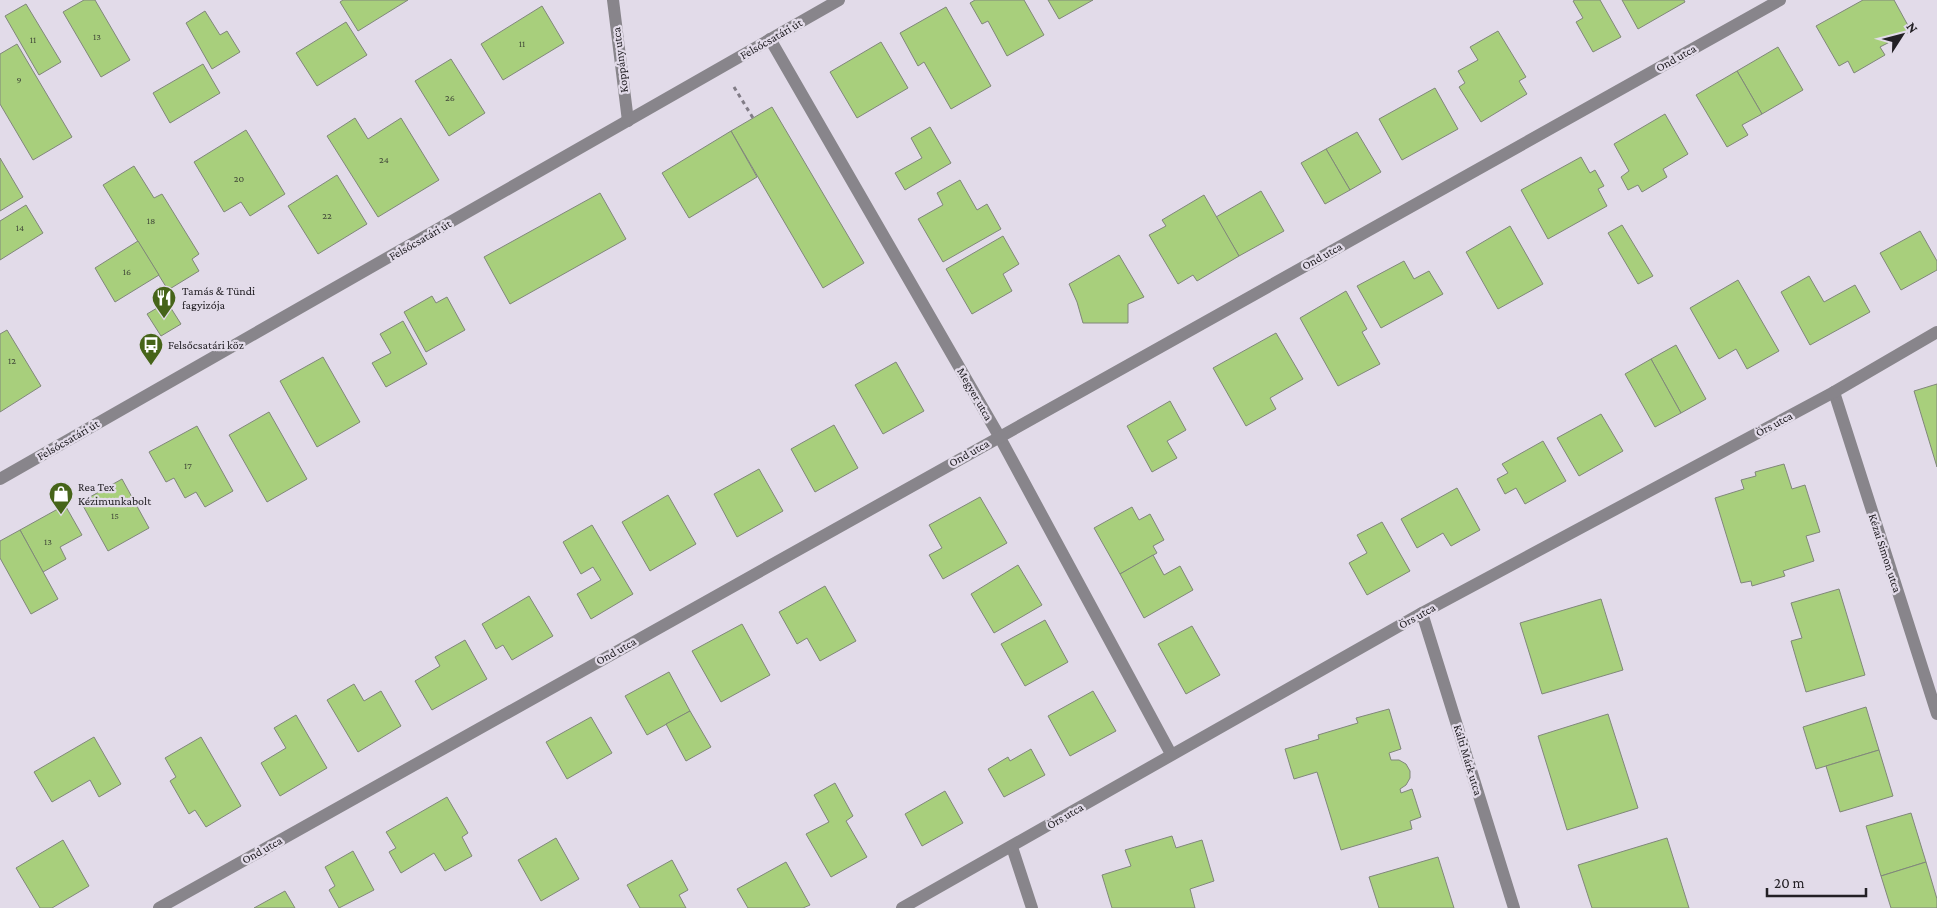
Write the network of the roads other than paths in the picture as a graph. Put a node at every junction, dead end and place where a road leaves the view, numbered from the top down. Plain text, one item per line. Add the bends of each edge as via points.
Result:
1 (613, 0) edge
2 (839, 0) edge
3 (1780, 0) edge
4 (770, 40) junction
5 (628, 121) junction
6 (1937, 332) edge
7 (1834, 392) junction
8 (999, 436) junction
9 (0, 479) edge
10 (1422, 612) junction
11 (1937, 714) edge
12 (1171, 754) junction
13 (1012, 847) junction
14 (159, 908) edge
15 (902, 908) edge
16 (1032, 908) edge
17 (1514, 908) edge

1 - 5 street, Koppány utca
2 - 4 street, Felsőcsatári út
3 - 8 street, Ond utca
4 - 5 street, Felsőcsatári út
4 - 8 street, Megyer utca
5 - 9 street, Felsőcsatári út
6 - 7 street, Örs utca
7 - 10 street, Örs utca
7 - 11 street, Kézai Simon utca
8 - 12 street, Megyer utca
8 - 14 street, Ond utca
10 - 12 street, Örs utca
10 - 17 street, Kálti Márk utca
12 - 13 street, Örs utca
13 - 15 street, Örs utca
13 - 16 street

